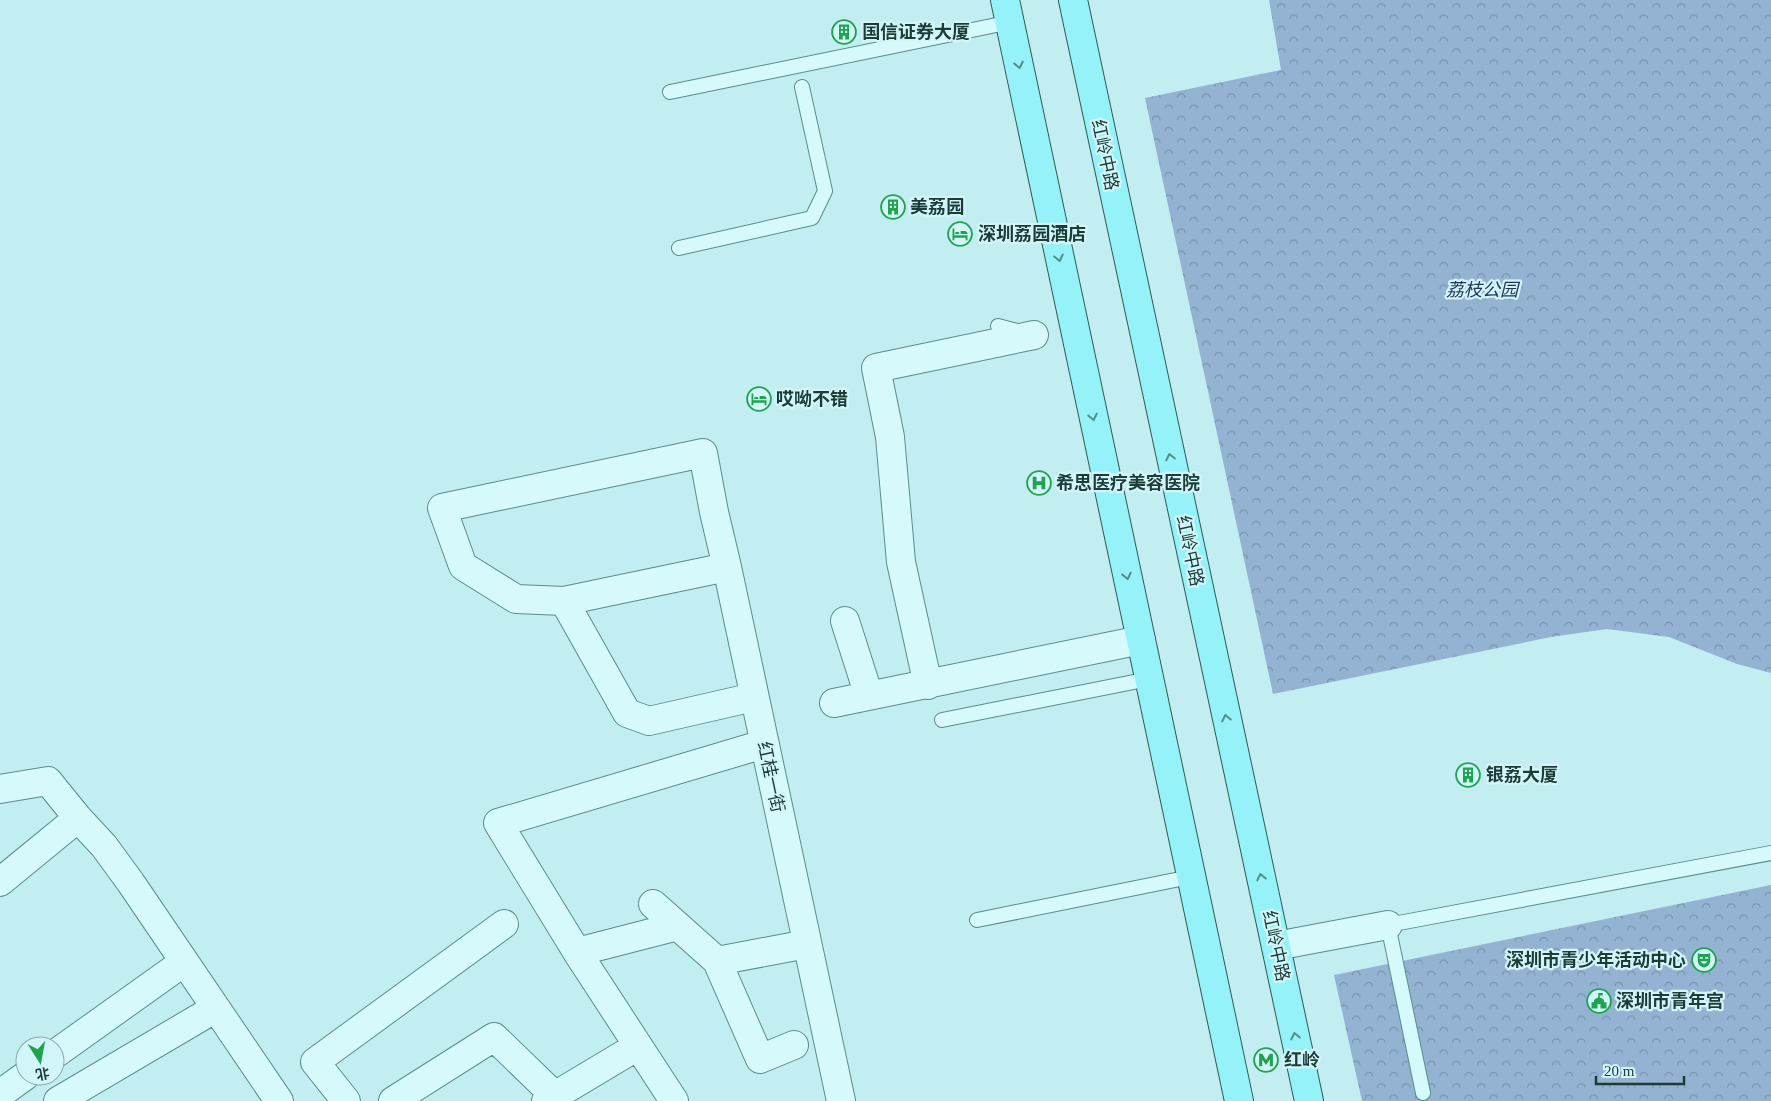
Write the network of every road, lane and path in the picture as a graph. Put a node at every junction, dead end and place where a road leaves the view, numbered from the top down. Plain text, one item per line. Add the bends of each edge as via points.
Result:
1 (1073, 0) edge
2 (1008, 11) edge
3 (802, 87) dead end
4 (670, 92) dead end
5 (679, 248) dead end
6 (998, 326) dead end
7 (1034, 335) joint
8 (727, 567) junction
9 (564, 601) junction
10 (845, 622) dead end
11 (1141, 640) junction
12 (1149, 679) junction
13 (928, 685) junction
14 (870, 696) junction
15 (754, 697) junction
16 (834, 703) dead end
17 (942, 720) dead end
18 (764, 744) junction
19 (0, 789) edge
20 (78, 818) junction
21 (1771, 853) edge
22 (1190, 877) junction
23 (0, 882) edge
24 (653, 904) dead end
25 (977, 920) dead end
26 (504, 924) dead end
27 (1388, 925) junction
28 (678, 926) junction
29 (807, 944) junction
30 (1276, 946) junction
31 (577, 952) junction
32 (717, 960) junction
33 (184, 962) junction
34 (216, 1008) junction
35 (794, 1045) dead end
36 (638, 1046) junction
37 (65, 1047) edge
38 (15, 1083) edge
39 (1422, 1093) dead end
40 (0, 1094) edge
41 (550, 1098) edge
42 (58, 1101) edge
43 (279, 1101) edge
44 (346, 1101) edge
45 (393, 1101) edge
46 (674, 1101) edge
47 (841, 1101) edge
48 (1239, 1101) edge
49 (1309, 1101) edge

30 -> 1 main road, 红岭中路
2 - 4 lane
2 -> 11 main road
3 - 5 lane via 825,191 812,218
6 - 7 lane
7 - 13 street via 876,368 890,437 900,562
8 - 9 street
8 - 9 street, 红桂一街 via 703,453 442,508 463,566 516,599
8 - 15 street, 红桂一街
9 - 15 street via 627,713 649,721
10 - 14 street
11 - 12 main road
11 - 13 street
12 - 17 lane
12 - 22 main road
13 - 14 street
14 - 16 street
15 - 18 street, 红桂一街
18 - 29 street, 红桂一街
18 - 31 street via 498,823
19 - 20 street via 48,781
20 - 23 street
20 - 33 street via 104,846
21 - 27 lane
22 - 25 lane
22 - 48 main road
24 - 28 street
26 - 44 street via 315,1062
27 - 30 street
27 - 39 lane
28 - 31 street
28 - 32 street
29 - 32 street
29 - 47 street, 红桂一街
49 -> 30 main road, 红岭中路
31 - 36 street
32 - 35 street via 760,1060
33 - 34 street
33 - 37 street
34 - 42 street
34 - 43 street
36 - 41 street
36 - 46 street
38 - 40 street
41 - 45 street via 494,1037

